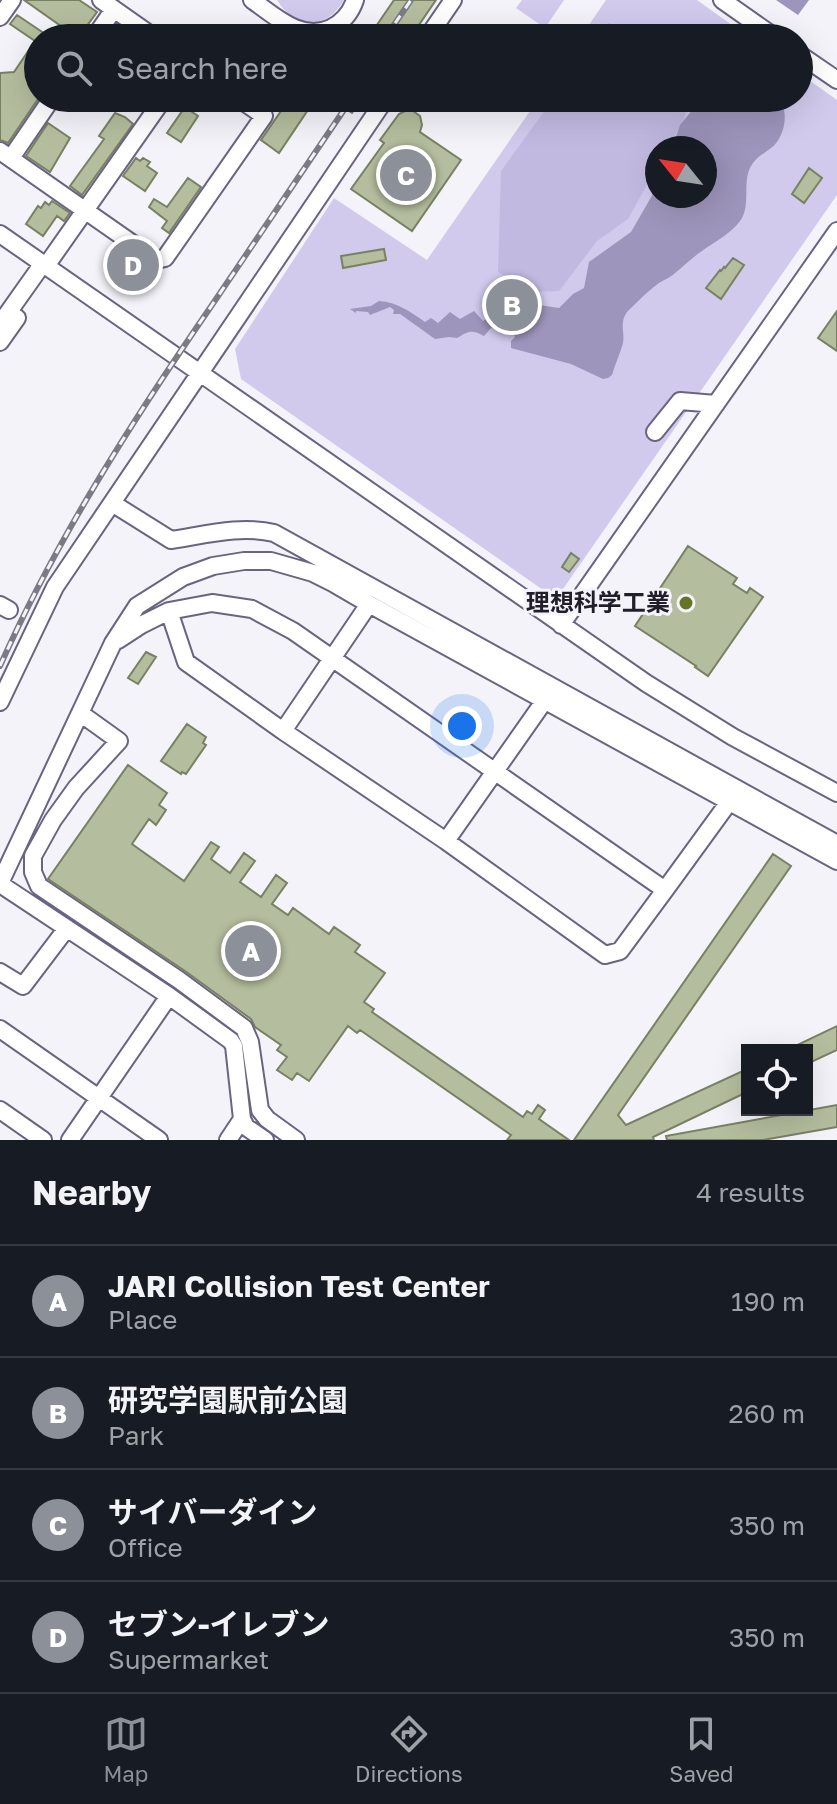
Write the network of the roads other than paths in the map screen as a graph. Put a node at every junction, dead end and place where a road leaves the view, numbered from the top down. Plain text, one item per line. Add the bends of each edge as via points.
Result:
1 (12, 0) edge
2 (252, 0) edge
3 (272, 0) edge
4 (355, 0) edge
5 (453, 0) edge
6 (722, 0) edge
7 (107, 4) edge
8 (0, 17) edge
9 (284, 22) junction
10 (99, 24) edge
11 (135, 24) edge
12 (288, 24) edge
13 (338, 24) edge
14 (437, 24) edge
15 (756, 24) edge
16 (813, 64) edge
17 (837, 80) edge
18 (40, 112) edge
19 (154, 112) edge
20 (258, 112) edge
21 (377, 112) edge
22 (5, 155) edge
23 (85, 210) junction
24 (837, 231) edge
25 (0, 234) edge
26 (46, 266) junction
27 (0, 324) edge
28 (0, 342) edge
29 (201, 373) junction
30 (716, 404) junction
31 (655, 432) dead end
32 (112, 503) junction
33 (369, 604) junction
34 (169, 611) junction
35 (561, 625) junction
36 (113, 643) junction
37 (332, 659) junction
38 (545, 700) junction
39 (0, 702) edge
40 (80, 713) junction
41 (283, 731) junction
42 (496, 772) junction
43 (837, 793) edge
44 (729, 802) junction
45 (446, 841) junction
46 (837, 844) edge
47 (837, 861) edge
48 (0, 884) edge
49 (665, 890) junction
50 (67, 928) junction
51 (0, 972) edge
52 (169, 996) junction
53 (0, 1014) edge
54 (7, 1034) edge
55 (99, 1098) junction
56 (0, 1110) edge
57 (242, 1119) junction
58 (43, 1140) edge
59 (70, 1140) edge
60 (159, 1140) edge
61 (228, 1140) edge
62 (265, 1140) edge
63 (296, 1140) edge

1 - 8 street
2 - 9 street
3 - 9 street
4 - 13 street
5 - 14 street
6 - 15 street
7 - 10 street
7 - 11 street
9 - 12 street
16 - 17 street
18 - 22 street
19 - 23 street
20 - 23 street via 264,116 165,258 156,260
21 - 29 street
22 - 23 street
23 - 26 street
24 - 30 street
25 - 26 street
26 - 27 street
26 - 28 street via 47,275
26 - 29 street
29 - 32 street
29 - 35 street
30 - 31 street via 680,401
30 - 35 street
32 - 39 street via 55,587
32 - 46 street via 171,540 244,529 274,533
33 - 36 street via 313,573 271,561 244,561 213,566 163,589 137,606
33 - 37 street
33 - 38 street
34 - 36 street
34 - 37 street via 212,603 252,609
34 - 41 street via 186,662
35 - 43 street via 690,712
36 - 40 street
37 - 41 street
37 - 42 street
38 - 42 street
38 - 44 street
40 - 48 street
40 - 63 street via 119,741 76,788 46,832 33,856 39,886 244,1028 260,1110
41 - 45 street
42 - 45 street
42 - 49 street
44 - 47 street
44 - 49 street
45 - 49 street via 605,955 620,951
48 - 50 street
50 - 51 street via 23,986
50 - 52 street
52 - 55 street
52 - 57 street via 234,1046
53 - 54 street
54 - 55 street
55 - 59 street
55 - 60 street
56 - 58 street
57 - 61 street
57 - 62 street

